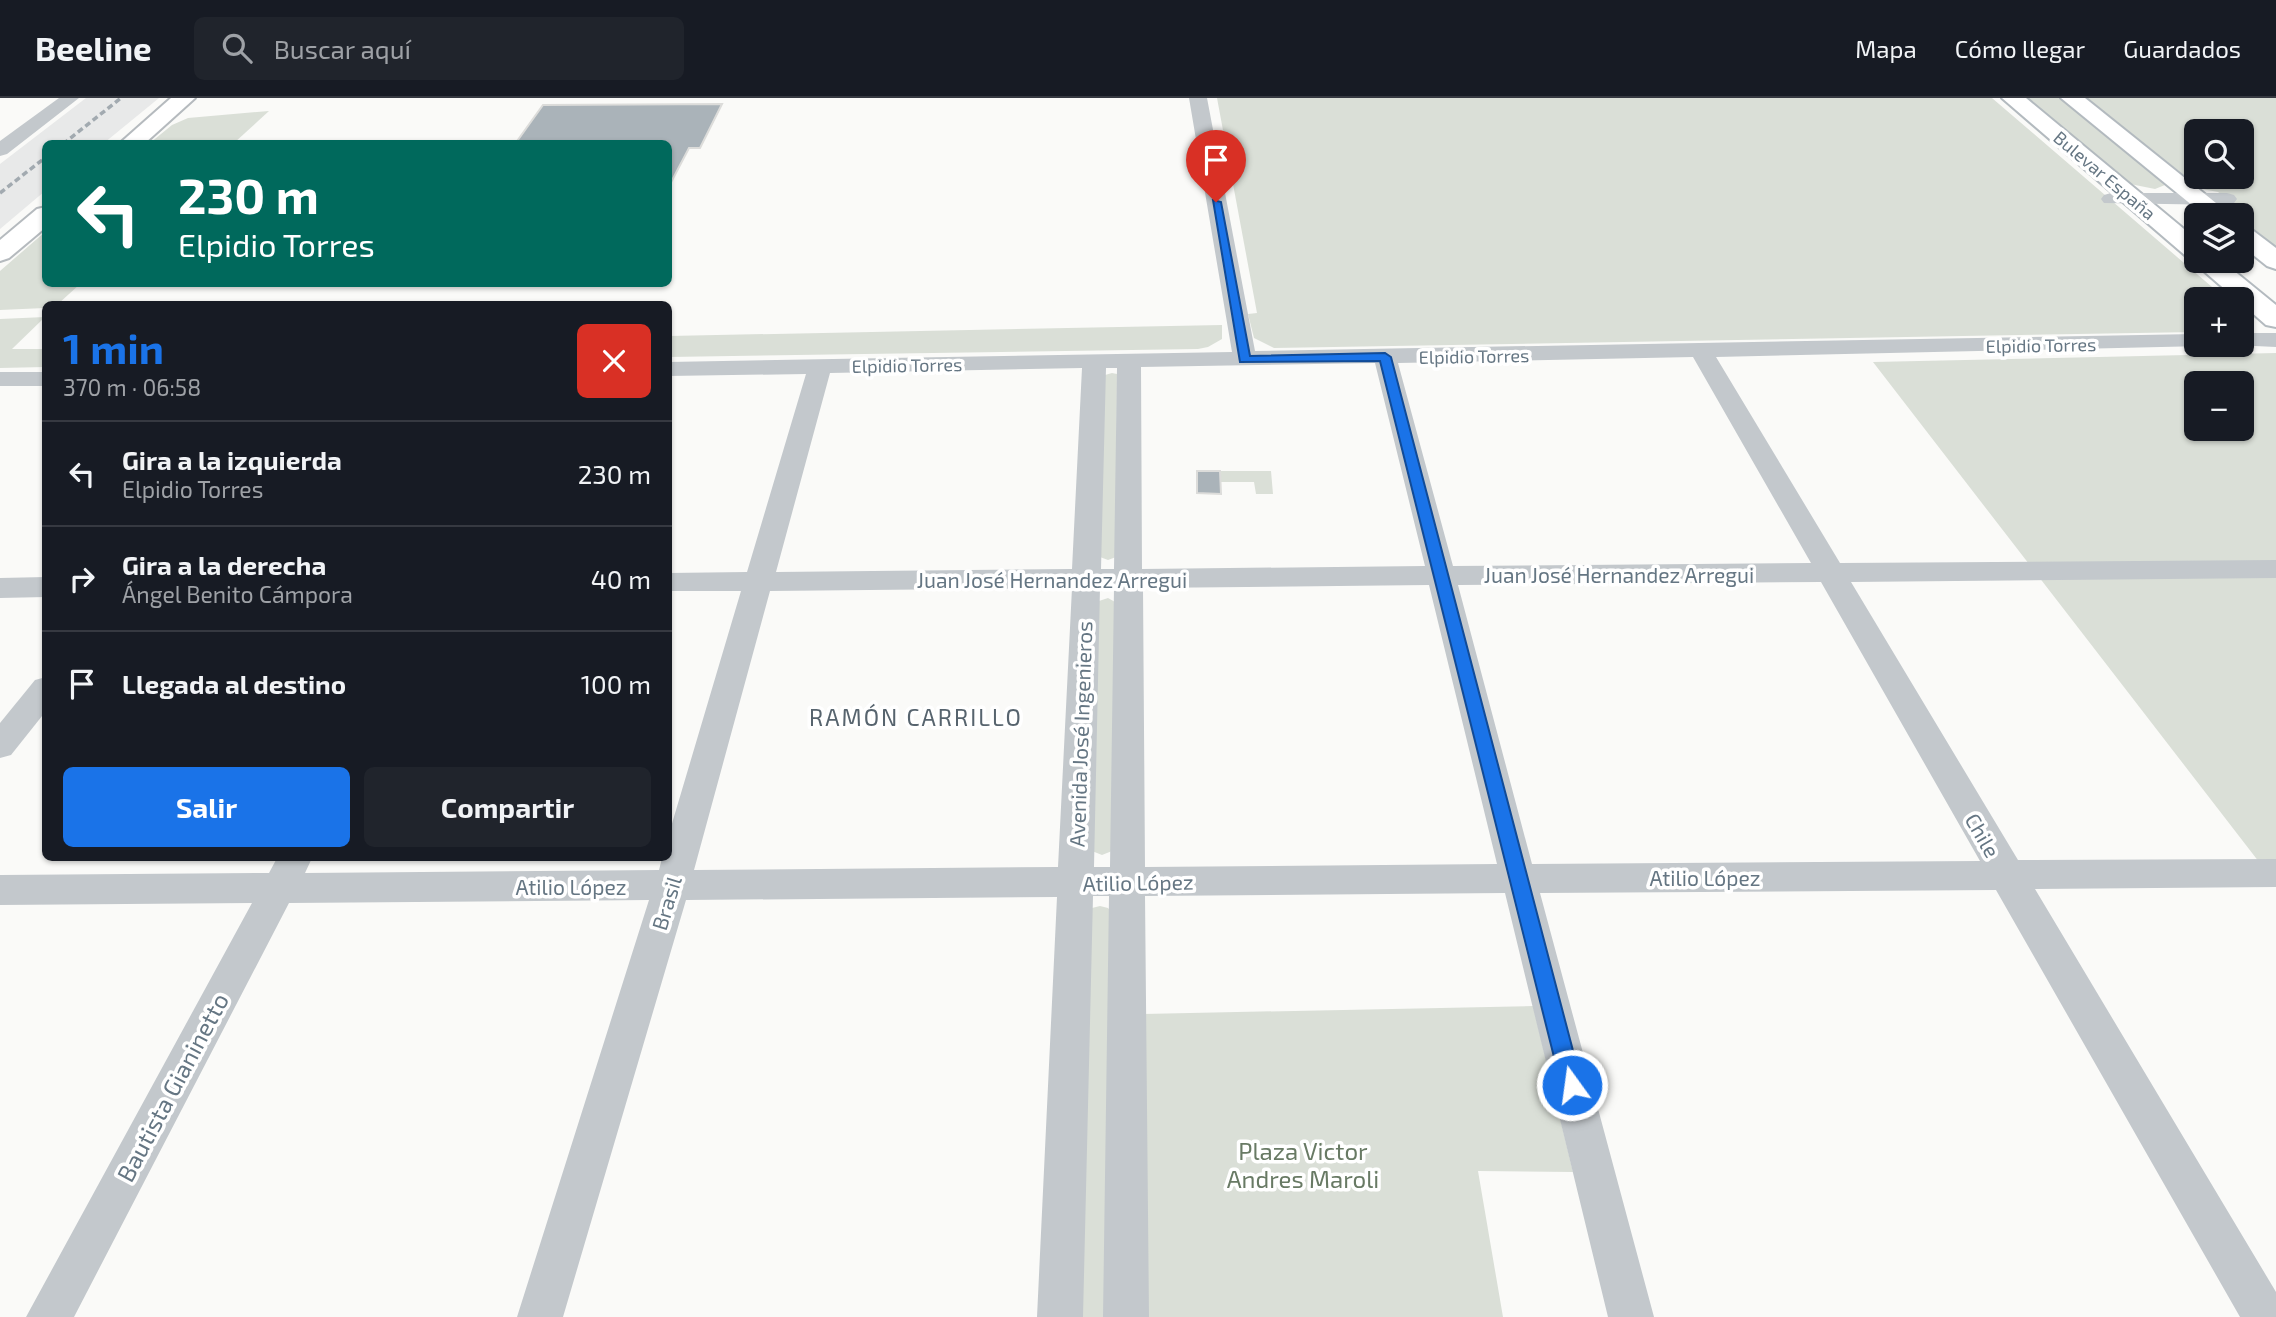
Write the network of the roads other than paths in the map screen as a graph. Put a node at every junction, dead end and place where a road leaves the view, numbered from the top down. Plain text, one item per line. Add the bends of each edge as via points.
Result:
1 (70, 98) edge
2 (184, 98) edge
3 (1198, 98) edge
4 (2013, 98) edge
5 (2072, 98) edge
6 (135, 140) edge
7 (0, 150) edge
8 (2122, 199) junction
9 (2199, 199) junction
10 (2211, 203) edge
11 (42, 217) edge
12 (2184, 243) edge
13 (2254, 243) edge
14 (0, 253) edge
15 (2276, 261) edge
16 (2218, 273) edge
17 (2274, 333) edge
18 (2254, 337) edge
19 (2184, 341) edge
20 (1702, 352) junction
21 (1385, 357) junction
22 (1245, 359) junction
23 (1129, 361) junction
24 (1094, 362) junction
25 (820, 366) junction
26 (672, 369) edge
27 (0, 379) edge
28 (42, 379) edge
29 (2276, 569) edge
30 (1831, 572) junction
31 (1441, 576) junction
32 (1129, 578) junction
33 (1086, 579) junction
34 (757, 581) junction
35 (672, 582) edge
36 (42, 587) edge
37 (0, 588) edge
38 (42, 693) edge
39 (0, 746) edge
40 (287, 873) edge
41 (2276, 873) edge
42 (2007, 875) junction
43 (1518, 878) junction
44 (1075, 882) junction
45 (1128, 882) junction
46 (672, 885) junction
47 (0, 890) edge
48 (49, 1317) edge
49 (540, 1317) edge
50 (1059, 1317) edge
51 (1126, 1317) edge
52 (1631, 1317) edge
53 (2264, 1317) edge

1 - 7 street
2 - 6 main road
3 - 22 street
4 - 8 main road, Bulevar España
5 - 9 main road, Bulevar España
8 - 9 street
8 - 12 main road, Bulevar España
9 - 10 main road, Bulevar España
11 - 14 main road
13 - 15 main road
16 - 17 main road
17 - 18 street
19 - 20 street, Elpidio Torres
20 - 21 street, Elpidio Torres
20 - 30 street, Chile
21 - 22 street, Elpidio Torres
21 - 31 street
22 - 23 street, Elpidio Torres
23 - 24 street, Elpidio Torres
23 - 32 street
24 - 25 street, Elpidio Torres
24 - 33 street, Avenida José Ingenieros
25 - 26 street, Elpidio Torres
25 - 34 street, Brasil
27 - 28 street
29 - 30 street, Juan José Hernandez Arregui
30 - 31 street, Juan José Hernandez Arregui
30 - 42 street, Chile
31 - 32 street, Juan José Hernandez Arregui
31 - 43 street
32 - 33 street, Juan José Hernandez Arregui
32 - 45 street
33 - 34 street, Juan José Hernandez Arregui
33 - 44 street, Avenida José Ingenieros
34 - 35 street, Juan José Hernandez Arregui
34 - 46 street, Brasil
36 - 37 street
38 - 39 street
40 - 46 street, Atilio López
40 - 47 street, Atilio López
40 - 48 street, Bautista Gianinetto
41 - 42 street, Atilio López
42 - 43 street, Atilio López
42 - 53 street, Chile
43 - 45 street, Atilio López
43 - 52 street
44 - 45 street, Atilio López
44 - 46 street, Atilio López
44 - 50 street, Avenida José Ingenieros
45 - 51 street
46 - 49 street, Brasil

